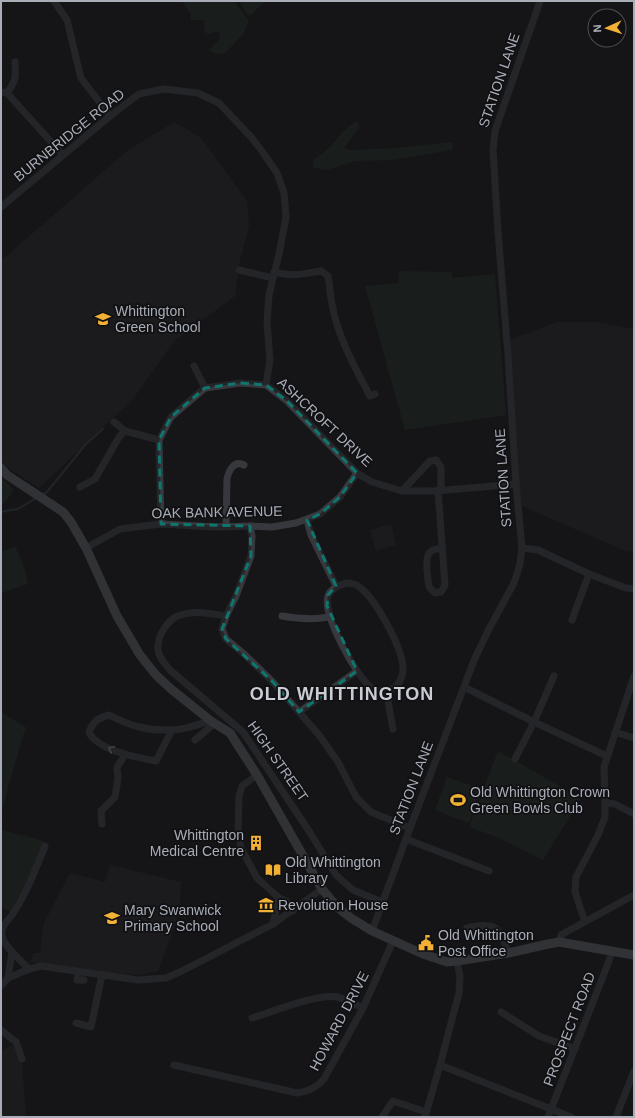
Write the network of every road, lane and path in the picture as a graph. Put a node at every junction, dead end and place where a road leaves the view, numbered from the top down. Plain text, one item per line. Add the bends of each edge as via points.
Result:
1 (54, 1) edge
2 (540, 1) edge
3 (15, 62) dead end
4 (4, 93) edge
5 (110, 116) junction
6 (63, 155) junction
7 (1, 207) edge
8 (239, 270) dead end
9 (274, 275) junction
10 (194, 366) dead end
11 (266, 385) junction
12 (205, 388) junction
13 (375, 394) dead end
14 (114, 422) dead end
15 (125, 431) junction
16 (158, 440) junction
17 (244, 465) dead end
18 (1, 468) edge
19 (357, 473) junction
20 (516, 484) junction
21 (80, 487) dead end
22 (440, 490) junction
23 (402, 491) junction
24 (307, 520) junction
25 (161, 524) junction
26 (250, 526) junction
27 (226, 527) junction
28 (86, 548) junction
29 (442, 548) junction
30 (522, 548) junction
31 (588, 574) junction
32 (336, 586) junction
33 (634, 589) edge
34 (226, 616) junction
35 (282, 616) dead end
36 (329, 616) junction
37 (572, 620) dead end
38 (357, 671) junction
39 (554, 676) dead end
40 (634, 679) edge
41 (464, 687) junction
42 (386, 690) junction
43 (299, 712) junction
44 (534, 722) junction
45 (212, 723) junction
46 (393, 729) dead end
47 (172, 730) junction
48 (615, 732) junction
49 (634, 738) edge
50 (195, 740) dead end
51 (125, 755) junction
52 (607, 756) junction
53 (515, 759) dead end
54 (257, 775) junction
55 (606, 804) junction
56 (634, 814) edge
57 (102, 824) dead end
58 (410, 828) junction
59 (406, 839) junction
60 (45, 846) dead end
61 (489, 871) dead end
62 (322, 889) junction
63 (634, 895) edge
64 (279, 898) junction
65 (382, 902) junction
66 (293, 911) junction
67 (585, 922) junction
68 (273, 924) junction
69 (467, 928) dead end
70 (372, 931) junction
71 (393, 941) junction
72 (559, 942) junction
73 (612, 951) junction
74 (12, 952) junction
75 (508, 953) junction
76 (634, 955) edge
77 (457, 961) junction
78 (29, 969) junction
79 (79, 972) junction
80 (102, 976) junction
81 (8, 978) junction
82 (84, 980) dead end
83 (1, 986) edge
84 (363, 1008) junction
85 (501, 1012) dead end
86 (252, 1018) dead end
87 (76, 1023) dead end
88 (1, 1030) edge
89 (575, 1049) junction
90 (22, 1059) dead end
91 (174, 1065) dead end
92 (440, 1065) junction
93 (634, 1071) edge
94 (552, 1109) junction
95 (426, 1114) edge
96 (382, 1117) edge
97 (548, 1117) edge
98 (571, 1117) edge
99 (616, 1117) edge

1 - 5 street via 66,20 81,78
2 - 20 street, STATION LANE via 495,131 493,150
3 - 4 street via 14,84
4 - 6 street
5 - 6 street, BURNBRIDGE ROAD
5 - 9 street, BURNBRIDGE ROAD via 139,94 164,89 198,93 219,103 264,154 277,173 284,193 286,217
6 - 7 street, BURNBRIDGE ROAD
8 - 9 street
9 - 11 street, BURNBRIDGE ROAD via 267,322 270,360
9 - 13 street via 301,275 321,271 328,276 336,320 350,358 370,396
10 - 12 street
11 - 12 street, ASHCROFT DRIVE via 240,383
11 - 19 street, ASHCROFT DRIVE via 287,401
12 - 16 street via 171,417
14 - 15 street
15 - 16 street
15 - 21 street via 95,479
16 - 25 street
17 - 27 street via 235,464 228,472
18 - 28 main road, HIGH STREET via 62,512
19 - 23 street, ASHCROFT DRIVE via 372,482
19 - 24 street, OAK BANK AVENUE via 340,497 320,514
20 - 22 street, ASHCROFT DRIVE
20 - 30 street, STATION LANE
22 - 23 street, ASHCROFT DRIVE
22 - 23 street via 441,467 433,460
22 - 29 street
24 - 26 street, OAK BANK AVENUE via 272,527
24 - 32 street via 311,535
25 - 27 street, OAK BANK AVENUE
25 - 28 street, OAK BANK AVENUE via 120,529
26 - 27 street, OAK BANK AVENUE
26 - 34 street via 251,556
28 - 45 main road, HIGH STREET via 117,616 140,655 156,675
29 - 29 street via 445,585 440,592 435,592 429,587 426,557 432,550
30 - 31 street via 538,550
30 - 41 street, STATION LANE via 514,583 475,658
31 - 33 street
31 - 37 street
32 - 36 street via 328,595 326,606
32 - 42 street via 347,583 359,586 372,600 387,624 402,659 403,670 401,680 395,687
34 - 43 street via 222,629 226,639 272,681
34 - 65 street, HIGH STREET via 191,613 175,617 162,632 159,640 158,650 162,661 243,732 336,875 353,890
35 - 36 street via 317,619
36 - 38 street
38 - 42 street via 375,690
38 - 43 street
39 - 44 street
40 - 48 street
41 - 44 street
41 - 58 street, STATION LANE
42 - 46 street
43 - 58 street via 338,762 356,797 371,812
44 - 52 street
44 - 53 street
45 - 47 street
45 - 50 street
45 - 54 main road, HIGH STREET via 230,733
47 - 51 street via 156,761
51 -> 47 street via 93,740 89,733 91,725 100,717 109,715 140,728
48 - 49 street
48 - 52 street
51 - 57 street via 117,767 115,797 100,811
52 - 55 street via 604,767
54 - 62 main road, HIGH STREET
54 - 64 street, HIGH STREET via 242,786 239,796 241,848 257,878
55 - 56 street via 615,804
55 - 67 street via 605,817 598,835 576,877 575,892
58 - 59 street, STATION LANE
59 - 61 street
59 - 65 street, STATION LANE
60 - 74 street via 34,873 2,928 2,937
62 - 66 street
62 - 70 main road, HIGH STREET via 336,906
63 - 67 street
64 - 66 street, HIGH STREET via 286,901
64 - 68 street
65 - 70 street, STATION LANE
66 - 68 street
67 - 72 street via 561,935
68 - 80 street via 166,978 138,980
69 - 75 street via 481,924 497,929 504,939
70 - 71 main road, HIGH STREET
71 - 77 main road, HIGH STREET via 434,958 447,962
71 - 84 street, HOWARD DRIVE
72 - 73 main road
72 - 75 main road, HIGH STREET
73 - 76 main road
73 - 89 street, PROSPECT ROAD
74 - 78 street
74 - 81 street
75 - 77 main road, HIGH STREET
77 - 92 street via 460,976 459,993
78 - 79 street via 41,966
78 - 81 street
79 - 80 street
79 - 82 street via 77,980
80 - 87 street via 91,1027
81 - 83 street
84 - 86 street via 337,997 326,996
84 - 91 street, HOWARD DRIVE via 324,1079 308,1091 297,1093
85 - 89 street via 539,1036
88 - 90 street via 16,1042
89 - 94 street, PROSPECT ROAD
92 - 94 street
92 - 95 street
93 - 99 street
94 - 97 street, PROSPECT ROAD
94 - 98 street
95 - 96 street via 393,1101

